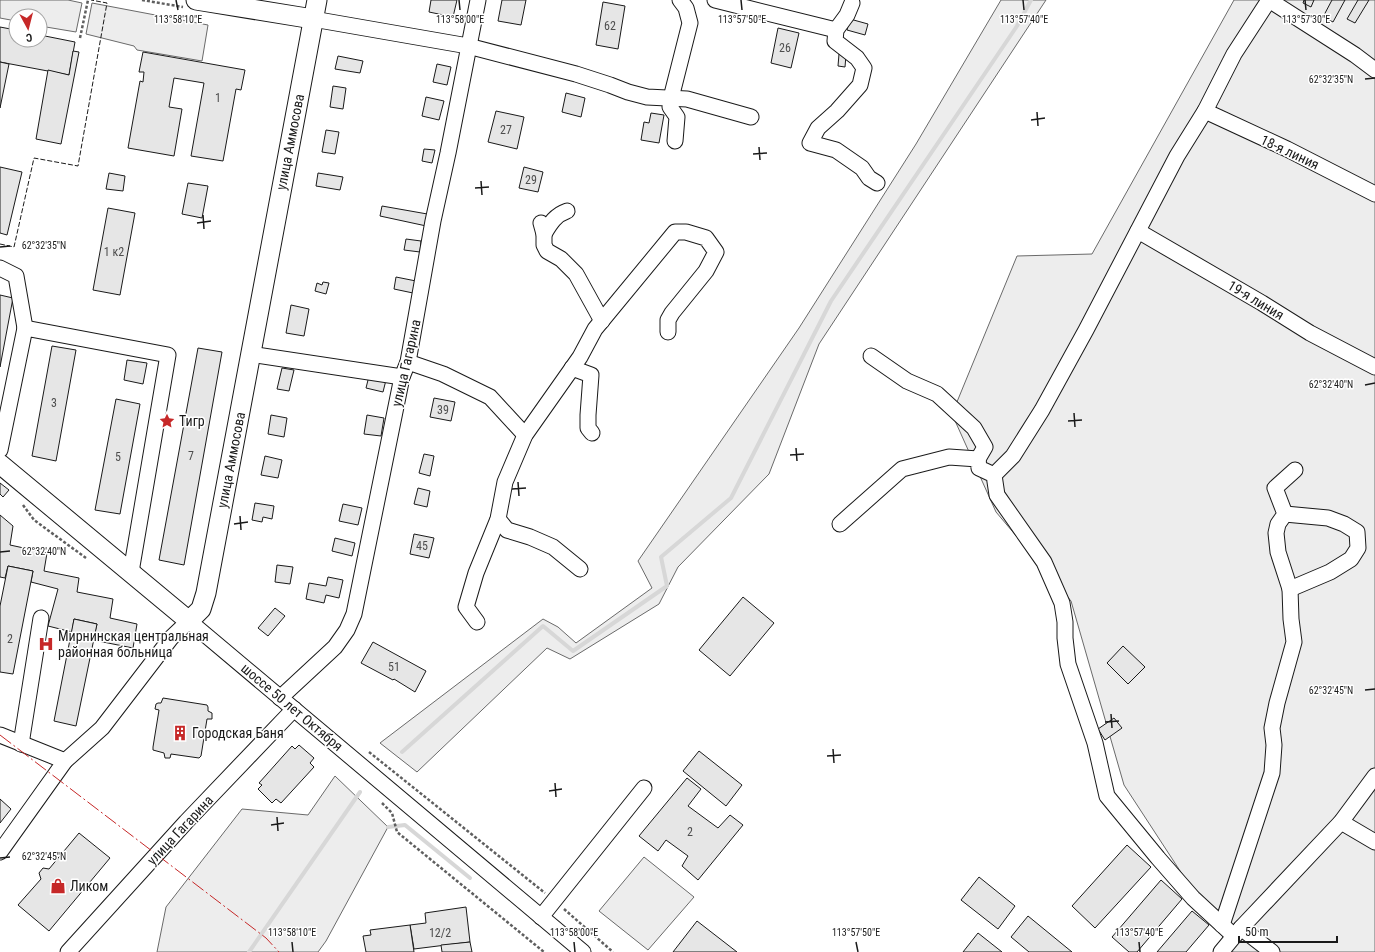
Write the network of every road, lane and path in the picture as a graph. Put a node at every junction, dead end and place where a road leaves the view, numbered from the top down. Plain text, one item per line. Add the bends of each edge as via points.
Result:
1 (88, 0) edge
2 (196, 0) edge
3 (317, 0) edge
4 (478, 0) edge
5 (680, 0) edge
6 (715, 0) edge
7 (1269, 0) edge
8 (852, 3) dead end
9 (313, 19) junction
10 (836, 30) junction
11 (80, 38) dead end
12 (468, 46) junction
13 (1375, 70) edge
14 (670, 98) junction
15 (1204, 111) junction
16 (751, 117) dead end
17 (675, 141) dead end
18 (877, 183) dead end
19 (1375, 194) edge
20 (567, 211) dead end
21 (1138, 231) junction
22 (0, 268) edge
23 (602, 321) junction
24 (25, 328) junction
25 (668, 332) dead end
26 (250, 354) junction
27 (871, 356) dead end
28 (408, 362) junction
29 (1375, 367) edge
30 (572, 368) junction
31 (402, 377) junction
32 (592, 433) dead end
33 (525, 435) junction
34 (0, 450) edge
35 (978, 459) junction
36 (0, 464) edge
37 (1295, 470) dead end
38 (994, 476) junction
39 (1285, 514) junction
40 (498, 519) junction
41 (840, 524) dead end
42 (580, 569) dead end
43 (131, 572) junction
44 (1290, 589) junction
45 (41, 618) dead end
46 (189, 620) junction
47 (477, 622) dead end
48 (280, 698) junction
49 (294, 709) junction
50 (0, 734) edge
51 (21, 744) junction
52 (364, 748) dead end
53 (65, 761) junction
54 (1375, 776) edge
55 (644, 788) dead end
56 (392, 813) dead end
57 (1342, 822) junction
58 (1375, 842) edge
59 (0, 852) edge
60 (555, 901) junction
61 (541, 917) junction
62 (1222, 925) junction
63 (1238, 932) junction
64 (68, 952) edge
65 (544, 952) edge
66 (583, 952) edge
67 (613, 952) edge
68 (1221, 952) edge
69 (1272, 952) edge

1 - 11 path
2 - 9 main road
3 - 9 main road, улица Аммосова
4 - 12 street, улица Гагарина
5 - 14 street via 686,8 690,23
6 - 10 street
7 - 13 street
7 - 15 street via 1234,54
8 - 10 street
9 - 12 street
9 - 26 main road, улица Аммосова
10 - 18 street via 835,41 857,58 864,68 863,75 860,85 818,128 810,143 836,150 862,168 869,178
12 - 14 street via 576,74 647,97
12 - 28 street, улица Гагарина
14 - 16 street via 687,99
14 - 17 street via 670,106 677,117
15 - 19 street, 18-я линия via 1287,149
15 - 21 street
20 - 23 street via 542,229 544,245 547,251 561,259 576,274
21 - 29 street, 19-я линия via 1310,333
21 - 38 street via 1042,410 1013,456
22 - 24 street via 16,276
23 - 25 street via 675,232 686,232 706,238 716,252 706,271 672,313 668,320
23 - 30 street
24 - 34 street
24 - 43 street via 168,355
26 - 31 street
26 - 46 main road, улица Аммосова via 206,593 201,609
27 - 35 street via 907,381 937,394 974,428 985,446
28 - 31 street, улица Гагарина
28 - 33 street via 443,374 490,396
30 - 32 street via 591,375 588,428
30 - 33 street
31 - 48 street, улица Гагарина via 354,614 335,647
33 - 40 street via 505,482
35 - 38 street via 979,468
35 - 41 street via 949,457 902,469
36 - 43 main road, шоссе 50 лет Октября
37 - 39 street via 1275,488
38 - 62 street via 997,495 1044,562 1062,603 1068,664 1095,743 1107,796 1193,898
39 - 44 street via 1278,524 1276,533 1278,552
39 - 44 street via 1328,518 1357,532 1358,548 1352,559 1330,572
40 - 42 street via 507,530 553,548
40 - 47 street via 476,573 466,607
43 - 46 main road, шоссе 50 лет Октября
44 - 62 street via 1294,642 1272,728 1272,773
45 - 51 street
46 - 48 street, шоссе 50 лет Октября
46 - 53 street, улица Аммосова via 171,638 102,728
48 - 49 street, шоссе 50 лет Октября
49 - 61 street, шоссе 50 лет Октября
49 - 64 street, улица Гагарина via 186,822
50 - 51 street
51 - 53 street
52 - 60 path
53 - 59 street, улица Аммосова
54 - 57 street
55 - 60 street
56 - 65 path via 397,832
57 - 58 street
57 - 63 street
60 - 61 street
60 - 67 path
61 - 66 street, шоссе 50 лет Октября
62 - 63 street
63 - 68 street
63 - 69 street

